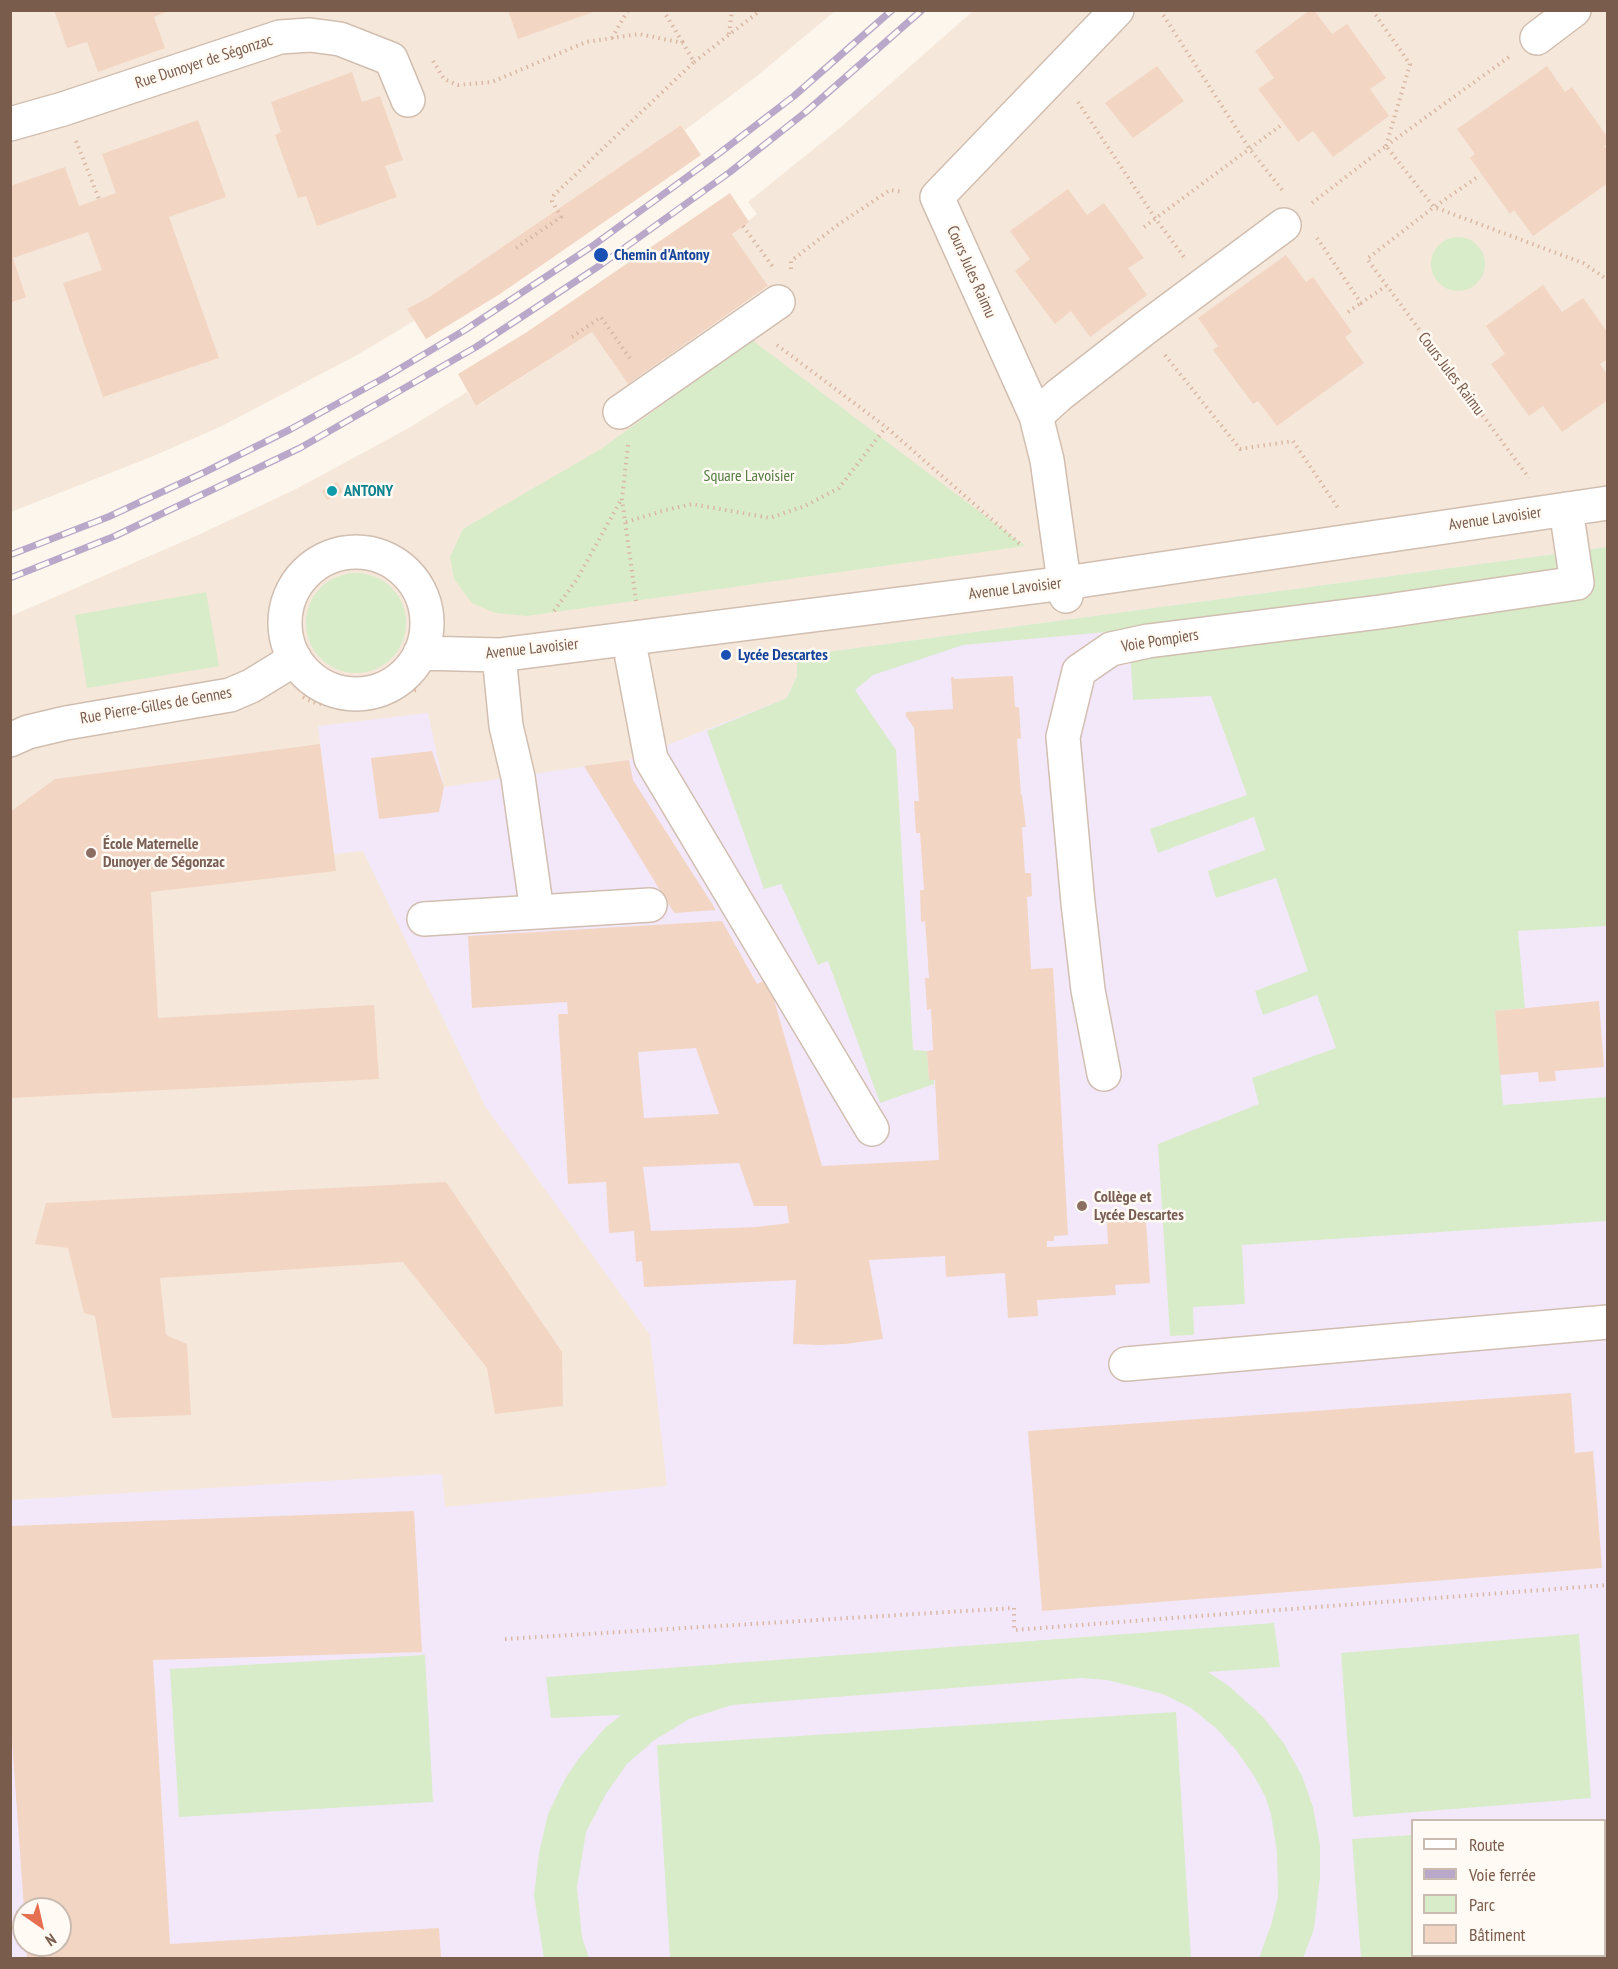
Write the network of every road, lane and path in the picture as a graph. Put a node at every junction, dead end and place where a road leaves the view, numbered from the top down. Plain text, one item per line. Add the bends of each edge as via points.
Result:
1 (628, 10) edge
2 (663, 10) edge
3 (732, 10) edge
4 (761, 10) edge
5 (1117, 10) edge
6 (1160, 10) edge
7 (1372, 10) edge
8 (1574, 10) edge
9 (729, 34) junction
10 (612, 38) junction
11 (1536, 38) joint
12 (683, 43) junction
13 (429, 55) dead end
14 (694, 62) junction
15 (1058, 72) junction
16 (408, 100) dead end
17 (63, 109) junction
18 (10, 123) edge
19 (1280, 126) dead end
20 (1386, 146) junction
21 (1249, 148) junction
22 (1476, 178) dead end
23 (937, 197) junction
24 (99, 199) dead end
25 (1434, 207) junction
26 (1297, 214) junction
27 (1155, 218) junction
28 (743, 226) dead end
29 (1144, 227) dead end
30 (513, 250) dead end
31 (791, 261) dead end
32 (1608, 280) edge
33 (1204, 285) junction
34 (1386, 286) junction
35 (769, 299) junction
36 (1362, 303) junction
37 (1348, 312) dead end
38 (1144, 329) junction
39 (572, 337) dead end
40 (617, 340) dead end
41 (620, 412) joint
42 (1036, 416) junction
43 (886, 427) junction
44 (622, 499) junction
45 (1608, 503) edge
46 (1559, 510) junction
47 (626, 522) junction
48 (1360, 539) junction
49 (1066, 590) junction
50 (637, 647) junction
51 (512, 653) junction
52 (420, 654) junction
53 (295, 659) junction
54 (10, 740) edge
55 (650, 905) dead end
56 (537, 912) junction
57 (424, 920) dead end
58 (1104, 1074) dead end
59 (872, 1129) dead end
60 (1608, 1322) edge
61 (1126, 1364) dead end
62 (1608, 1585) edge
63 (505, 1639) dead end

1 - 10 path
2 - 12 path
3 - 9 path
4 - 9 path
5 - 15 street
6 - 21 path
7 - 20 path via 1410,64
8 - 11 street
9 - 14 path
10 - 12 path via 639,34
10 - 13 path via 586,42 492,82 459,85 444,79
11 - 20 path
12 - 14 path
14 - 30 path via 554,195 552,201 561,217
15 - 23 street
15 - 27 path
16 - 17 street, Rue Dunoyer de Ségonzac via 391,59 340,39 309,34 280,38
17 - 18 street, Rue Dunoyer de Ségonzac
17 - 24 path
19 - 21 path
20 - 25 path
20 - 26 path
21 - 26 path
21 - 27 path
22 - 25 path, Cours Jules Raimu
23 - 31 path via 891,190
23 - 42 street, Cours Jules Raimu
25 - 32 path via 1583,263
25 - 34 path, Cours Jules Raimu via 1367,259
26 - 33 street
26 - 36 path
27 - 29 path
27 - 33 path
28 - 35 path
33 - 38 street
34 - 36 path
34 - 46 path, Cours Jules Raimu
35 - 41 street
35 - 43 path via 765,335
36 - 37 path
38 - 42 street
38 - 48 path via 1240,449 1293,441
39 - 40 path via 601,317
41 - 44 path via 628,444
42 - 49 street, Cours Jules Raimu via 1047,460
43 - 47 path via 839,488 805,506 770,518 693,504
43 - 49 path
44 - 47 path
44 - 51 path via 577,579
45 - 46 street, Avenue Lavoisier
46 - 48 street, Avenue Lavoisier
46 - 58 street, Voie Pompiers via 1577,583 1148,641 1111,649 1079,671 1063,737 1088,990
47 - 50 path
48 - 49 street, Avenue Lavoisier
49 - 50 street, Avenue Lavoisier
50 - 51 street, Avenue Lavoisier
50 - 59 street via 651,759
51 - 52 street, Avenue Lavoisier
51 - 56 street via 506,726 518,777
52 - 53 street via 399,679 378,690 354,694 331,690 310,678
52 - 53 street via 427,627 419,589 391,561 352,552 313,566 289,599 285,619 287,640
53 - 54 street, Rue Pierre-Gilles de Gennes via 230,695 66,723
55 - 56 street
56 - 57 street
60 - 61 street
62 - 63 path via 1014,1630 1014,1608

